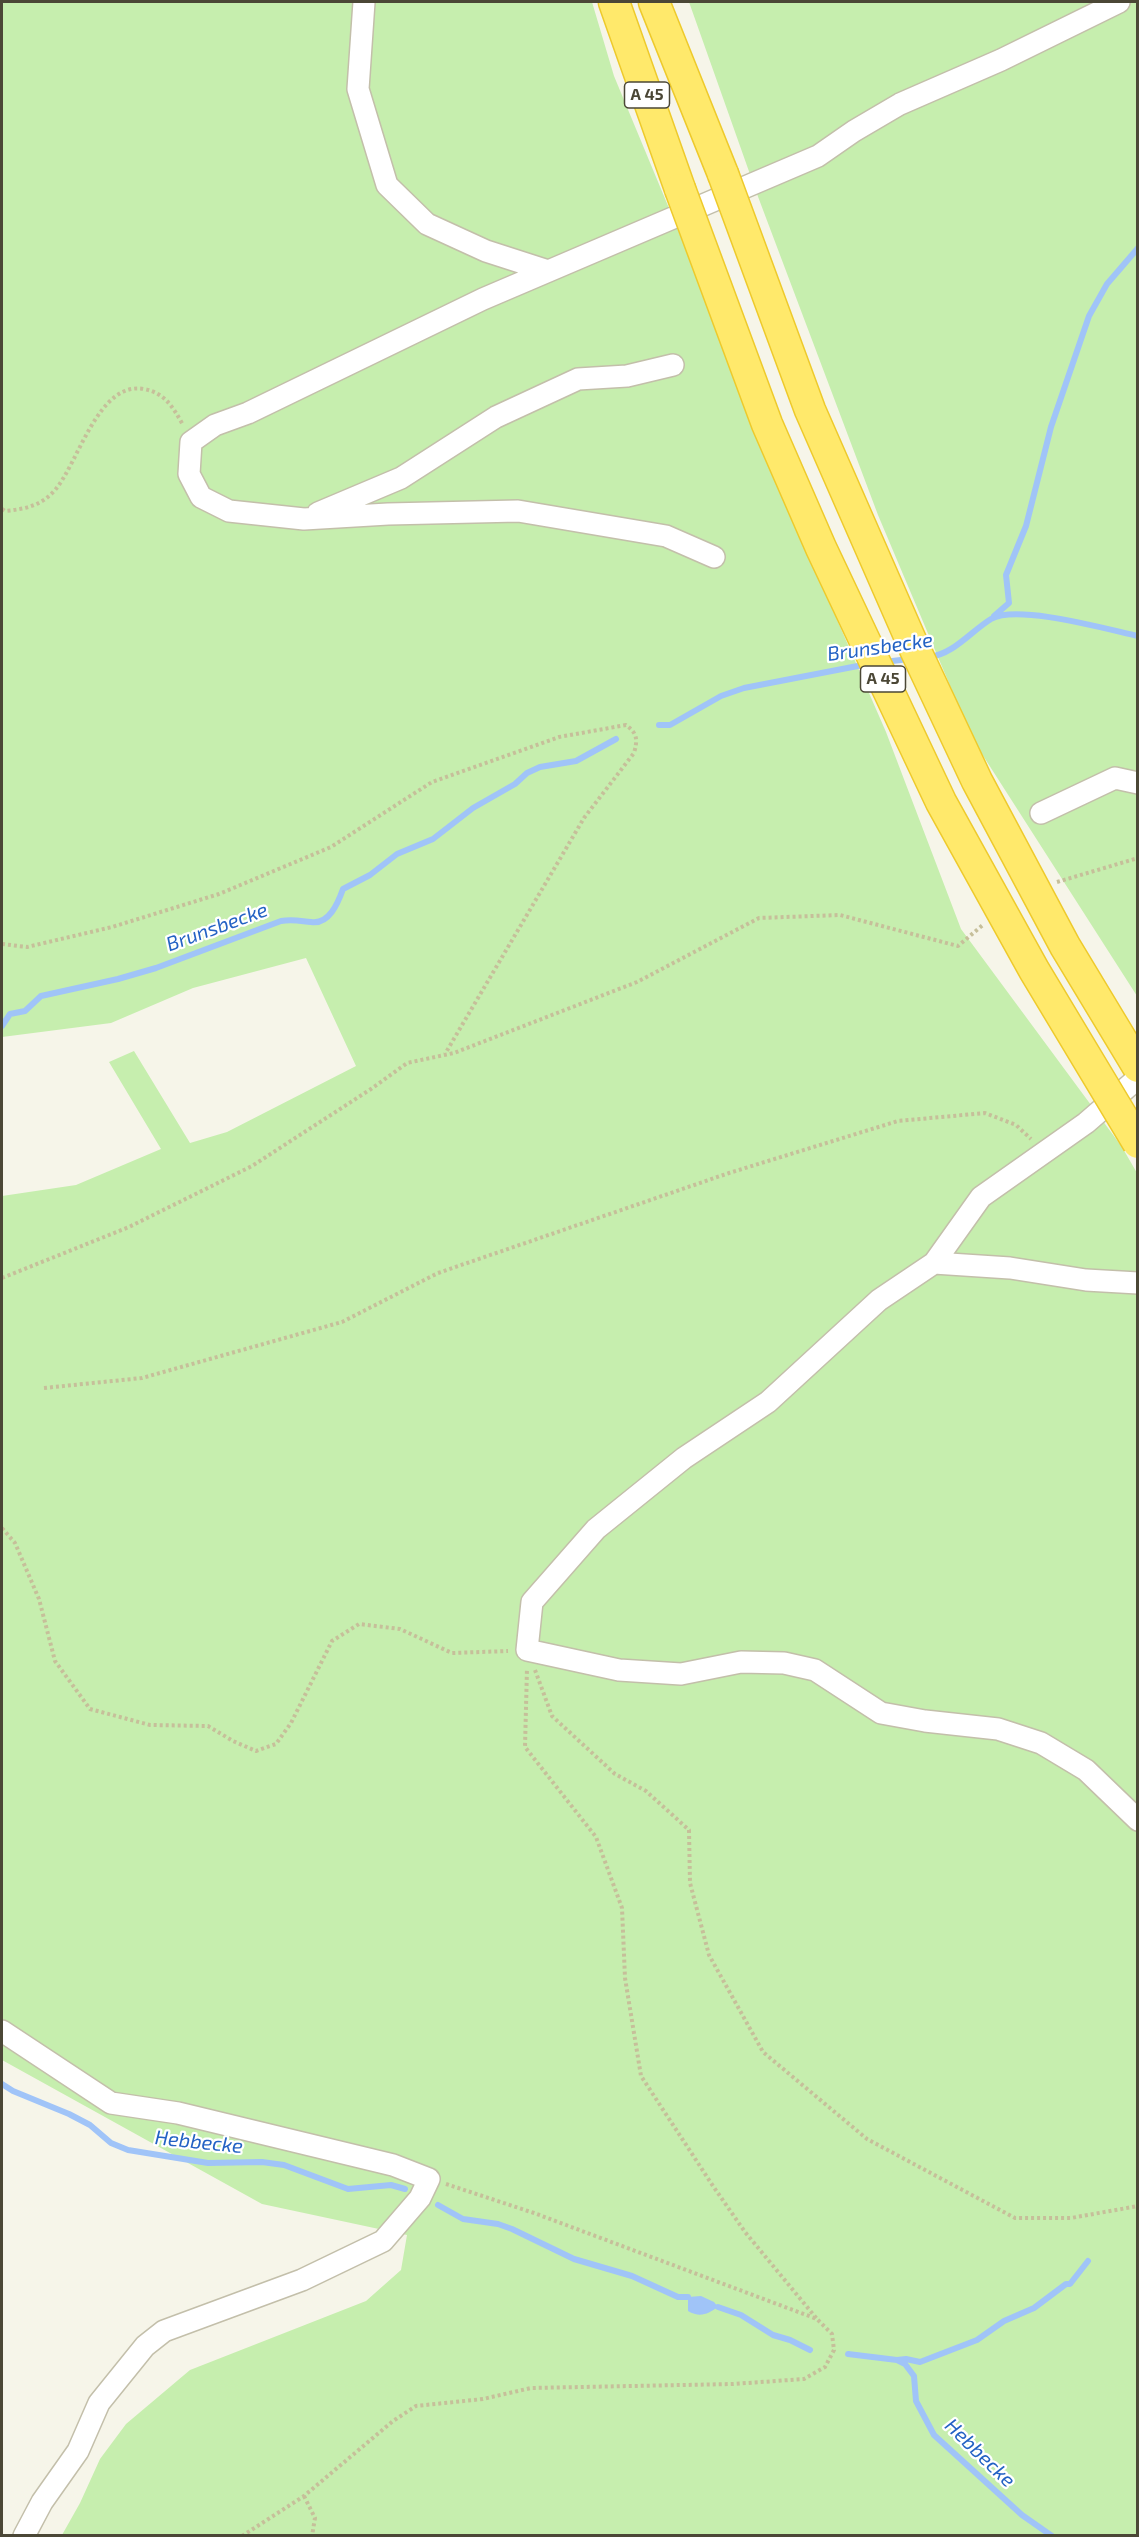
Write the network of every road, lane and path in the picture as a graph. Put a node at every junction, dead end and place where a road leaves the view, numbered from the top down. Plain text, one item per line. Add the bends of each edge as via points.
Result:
1 (364, 2) edge
2 (614, 2) edge
3 (654, 2) edge
4 (1119, 2) edge
5 (548, 271) junction
6 (673, 365) dead end
7 (191, 442) junction
8 (2, 509) edge
9 (304, 519) junction
10 (714, 557) dead end
11 (1137, 783) edge
12 (1041, 813) dead end
13 (1137, 858) edge
14 (1052, 883) dead end
15 (989, 920) dead end
16 (2, 944) edge
17 (445, 1055) junction
18 (1137, 1067) edge
19 (1137, 1078) edge
20 (1137, 1143) edge
21 (1044, 1153) junction
22 (934, 1263) junction
23 (2, 1278) edge
24 (1137, 1283) edge
25 (44, 1388) dead end
26 (2, 1528) edge
27 (527, 1650) junction
28 (1137, 1820) edge
29 (2, 2031) edge
30 (429, 2179) junction
31 (1137, 2206) edge
32 (817, 2319) junction
33 (304, 2496) junction
34 (24, 2535) edge
35 (242, 2535) edge
36 (312, 2535) edge

1 - 5 street via 358,89 387,185 427,224 486,251
2 - 20 highway, A 45, bridge via 767,424 821,548 941,802 1034,970
3 - 18 highway, A 45, bridge via 723,174 810,410 862,532 977,781 1054,926
4 - 5 street via 900,105 818,156
5 - 7 street via 215,425
6 - 9 street via 627,376 578,378 496,417 401,478
7 - 8 path via 175,411 158,391 133,387 112,397 54,491 30,509
7 - 9 street via 189,474 201,497 229,512
9 - 10 street via 518,512 666,536
11 - 12 street via 1114,778
13 - 14 path
15 - 17 path via 958,946 840,915 759,918 637,982
16 - 17 path via 27,947 112,927 219,894 331,847 432,782 559,737 626,724 635,732 634,753 584,818
17 - 23 path via 407,1063 252,1166 129,1227
19 - 21 street via 1086,1123
21 - 22 street via 981,1197
21 - 25 path via 1016,1125 985,1113 898,1121 729,1173 460,1265 342,1322 142,1378
22 - 24 street via 1010,1268 1086,1281
22 - 27 street via 879,1300 768,1402 684,1458 596,1529 532,1602
26 - 27 path via 15,1543 39,1599 55,1661 90,1709 150,1725 208,1726 256,1751 276,1744 291,1724 332,1641 359,1624 400,1629 452,1653
27 - 28 street via 619,1670 681,1674 741,1662 784,1663 815,1670 881,1713 998,1729 1041,1743 1086,1770
27 - 31 path via 552,1716 615,1774 646,1791 689,1830 690,1882 709,1955 763,2052 867,2139 1016,2218 1071,2218
27 - 32 path via 525,1747 596,1837 622,1908 625,1978 641,2076 745,2232
29 - 30 street via 111,2103 201,2119 393,2165
30 - 32 path via 534,2213
30 - 34 street via 420,2198 383,2241 302,2280 164,2331 145,2346 99,2403 78,2451
32 - 33 path via 832,2334 834,2350 825,2367 804,2379 531,2388 483,2399 416,2406
33 - 35 path
33 - 36 path via 315,2518

